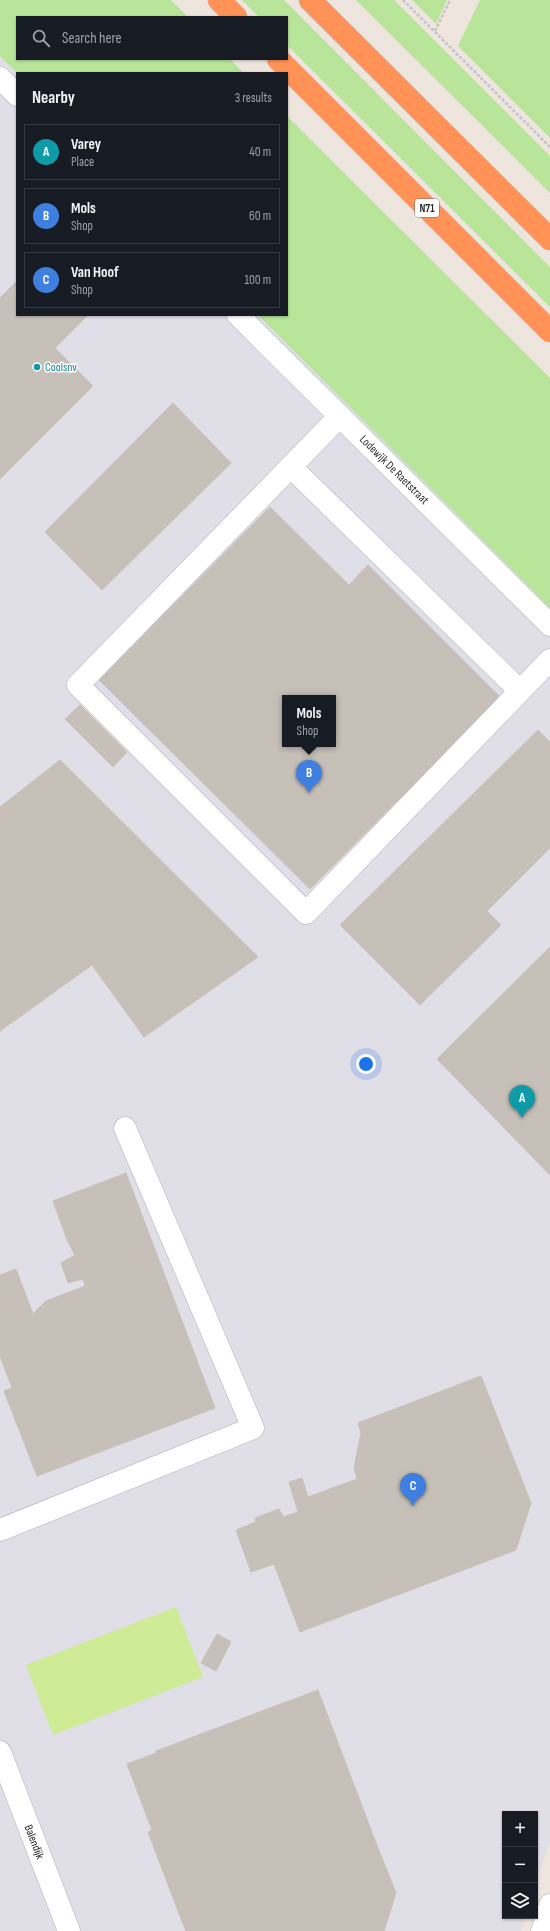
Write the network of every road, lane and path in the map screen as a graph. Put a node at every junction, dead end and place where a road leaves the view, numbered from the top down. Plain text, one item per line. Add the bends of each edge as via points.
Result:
1 (219, 0) edge
2 (310, 0) edge
3 (403, 0) edge
4 (450, 0) edge
5 (235, 16) edge
6 (435, 32) junction
7 (279, 60) edge
8 (0, 78) edge
9 (16, 94) edge
10 (550, 147) edge
11 (550, 239) edge
12 (239, 316) edge
13 (550, 331) edge
14 (340, 416) junction
15 (291, 467) junction
16 (550, 625) edge
17 (550, 660) edge
18 (520, 692) junction
19 (125, 1128) dead end
20 (0, 1530) edge
21 (0, 1752) edge
22 (550, 1905) edge
23 (69, 1931) edge
24 (542, 1931) edge

1 - 5 highway
2 - 11 highway
3 - 6 path
4 - 6 path
6 - 10 path
7 - 13 highway, N71
8 - 9 street
12 - 14 street, Lodewijk De Raetstraat
14 - 15 street
14 - 16 street, Lodewijk De Raetstraat
15 - 18 street
15 - 18 street via 78,685 306,913
17 - 18 street
19 - 20 street via 253,1428
21 - 23 street, Balendijk
22 - 24 street

